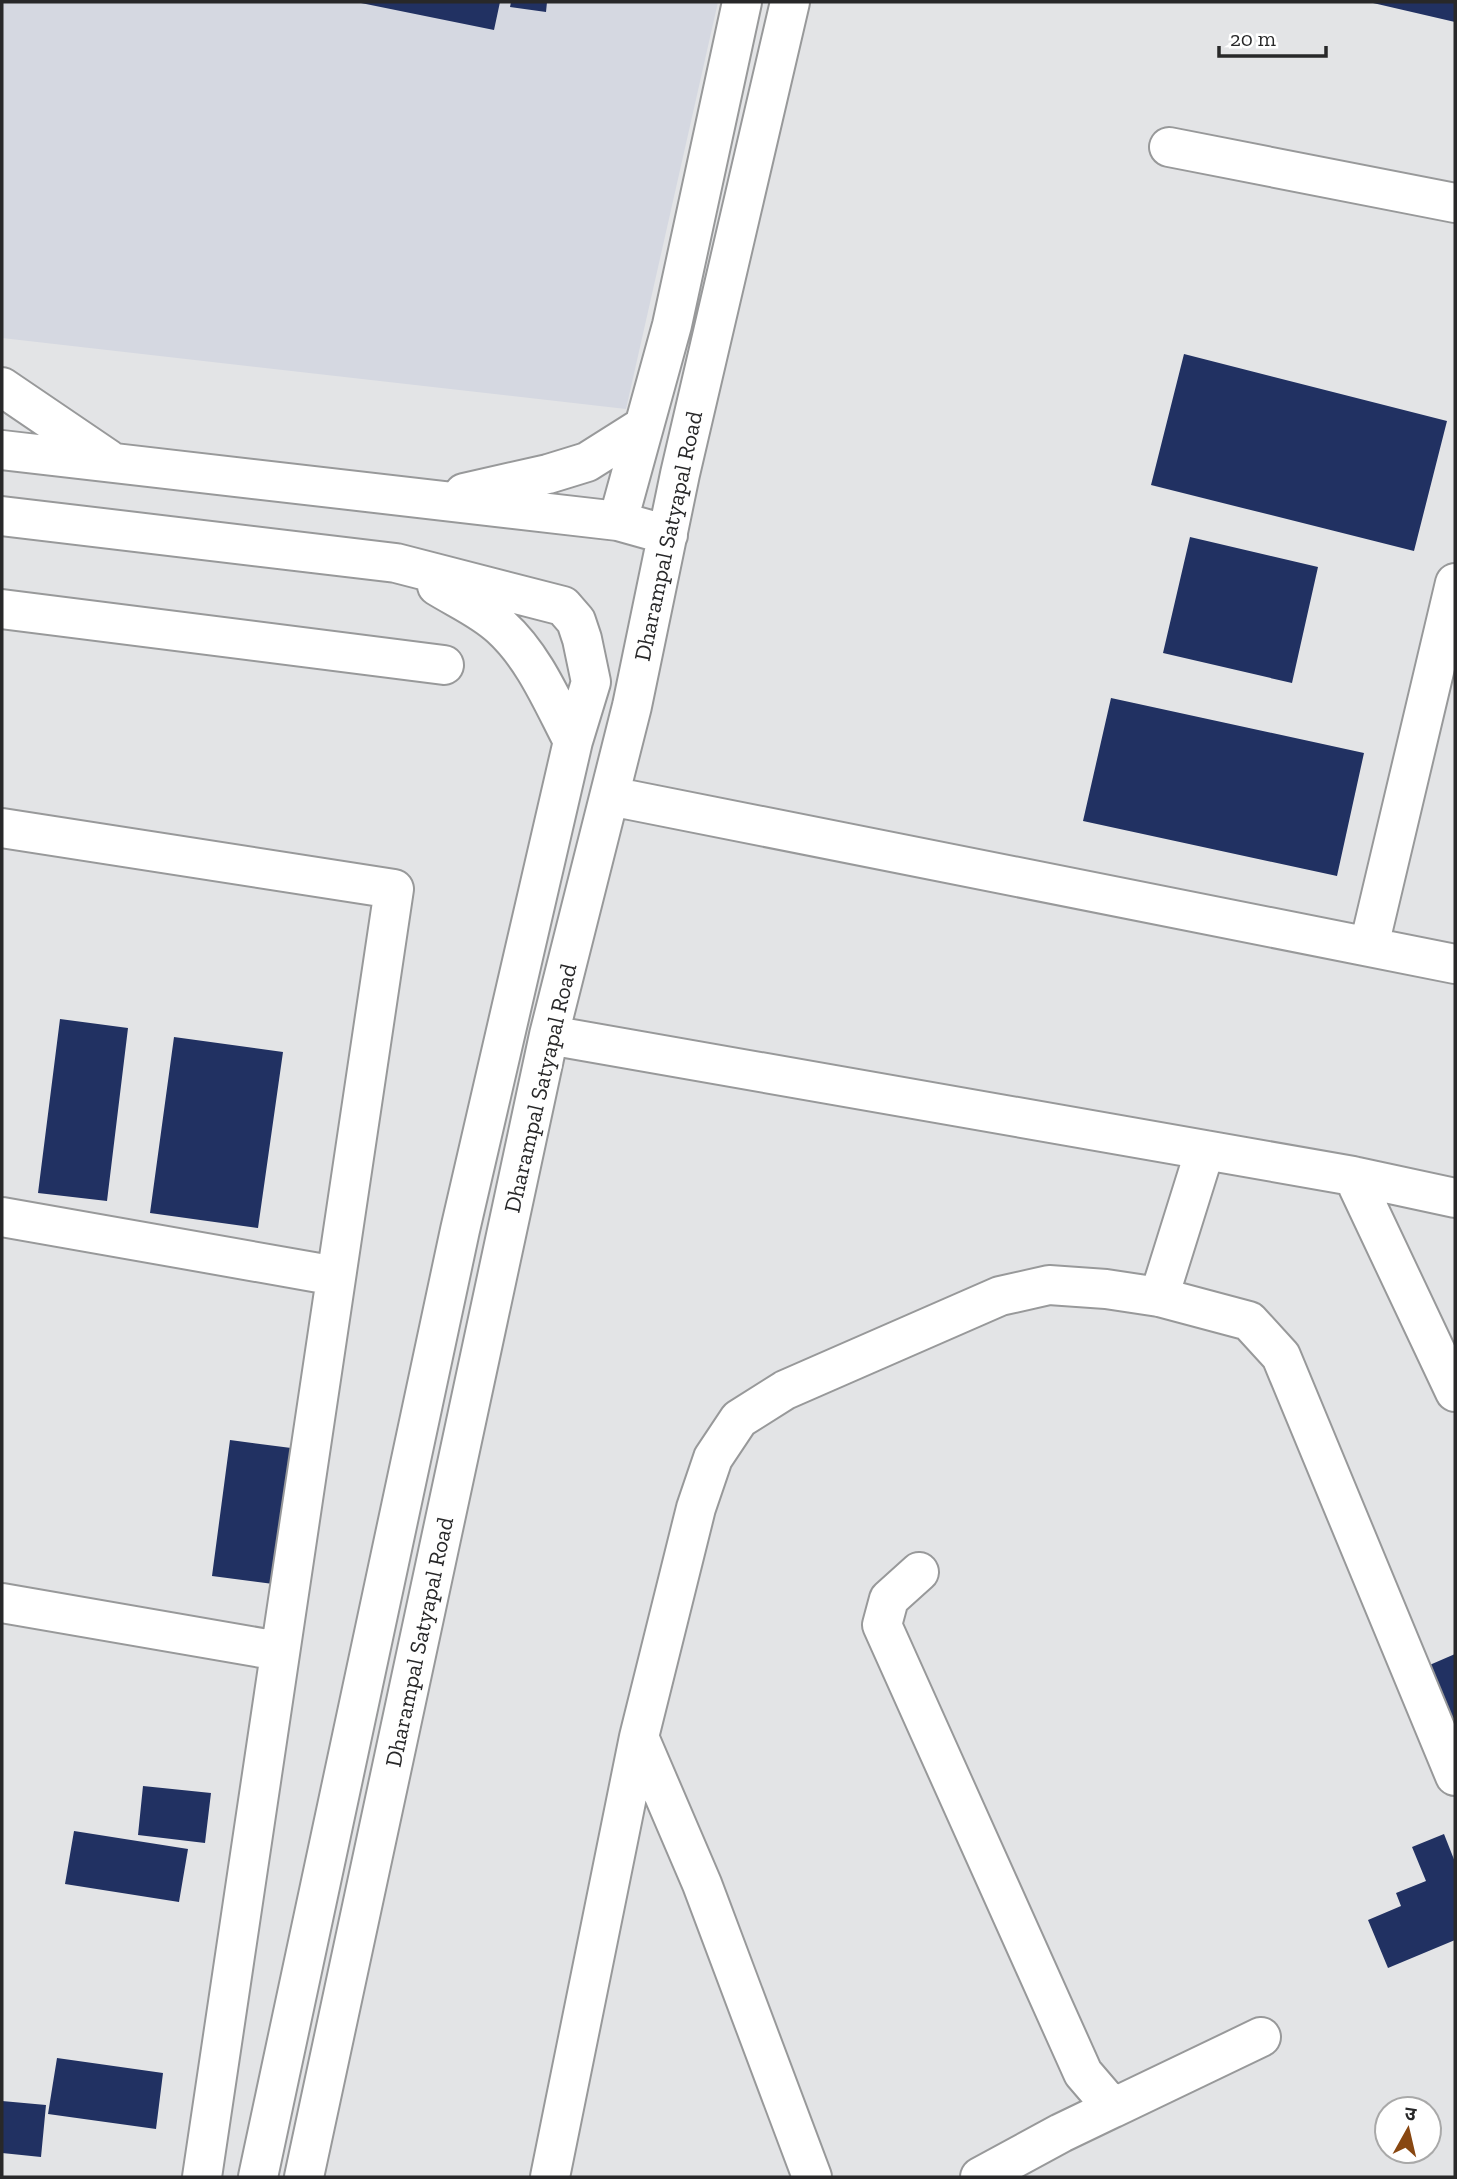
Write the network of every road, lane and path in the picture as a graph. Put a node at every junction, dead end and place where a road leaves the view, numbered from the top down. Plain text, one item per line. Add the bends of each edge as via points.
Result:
1 (742, 2) edge
2 (790, 2) edge
3 (1169, 147) dead end
4 (1455, 203) edge
5 (2, 387) edge
6 (644, 426) junction
7 (2, 450) edge
8 (113, 462) junction
9 (434, 500) junction
10 (2, 516) edge
11 (618, 521) junction
12 (668, 535) junction
13 (396, 563) junction
14 (1455, 583) edge
15 (2, 610) edge
16 (444, 665) dead end
17 (573, 741) junction
18 (610, 796) junction
19 (2, 828) edge
20 (1369, 946) junction
21 (1455, 964) edge
22 (549, 1035) junction
23 (1205, 1150) junction
24 (1353, 1175) junction
25 (1455, 1198) edge
26 (2, 1217) edge
27 (336, 1276) junction
28 (1159, 1297) junction
29 (1455, 1392) edge
30 (919, 1572) dead end
31 (2, 1603) edge
32 (279, 1651) junction
33 (639, 1737) junction
34 (1455, 1776) edge
35 (1261, 2037) dead end
36 (1113, 2108) junction
37 (202, 2177) edge
38 (258, 2177) edge
39 (304, 2177) edge
40 (550, 2177) edge
41 (812, 2177) edge
42 (980, 2177) edge

1 - 6 street, Dharampal Satyapal Road via 672,326
2 - 12 street, Dharampal Satyapal Road
3 - 4 street
5 - 8 street
6 - 9 street via 587,462
6 - 11 street, Dharampal Satyapal Road
7 - 8 street
8 - 9 street
9 - 11 street
10 - 13 street, Dharampal Satyapal Road
11 - 12 street
12 - 18 street, Dharampal Satyapal Road
13 - 17 street via 500,625 535,669
13 - 17 street, Dharampal Satyapal Road via 562,606 576,621 591,682
14 - 20 street
15 - 16 street
17 - 38 street, Dharampal Satyapal Road via 460,1230
18 - 20 street
18 - 22 street, Dharampal Satyapal Road
19 - 27 street via 394,889
20 - 21 street
22 - 23 street
22 - 39 street, Dharampal Satyapal Road
23 - 24 street
23 - 28 street
24 - 25 street
24 - 29 street
26 - 27 street
27 - 32 street
28 - 33 street via 1049,1286 1000,1296 785,1390 739,1419 713,1458 696,1508
28 - 34 street via 1249,1321 1282,1356
30 - 36 street via 889,1599 882,1625 1083,2073
31 - 32 street
32 - 37 street
33 - 40 street
33 - 41 street via 702,1884
35 - 36 street
36 - 42 street

